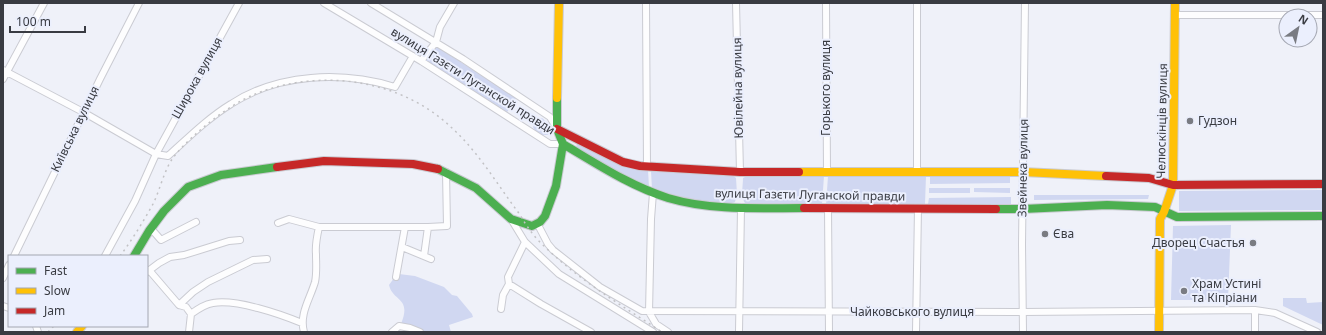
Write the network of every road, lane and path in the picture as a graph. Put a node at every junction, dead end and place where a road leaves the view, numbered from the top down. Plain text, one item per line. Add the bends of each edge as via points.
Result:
1 (44, 3) edge
2 (139, 3) edge
3 (239, 3) edge
4 (324, 3) edge
5 (371, 3) edge
6 (454, 3) edge
7 (559, 3) edge
8 (646, 3) edge
9 (736, 3) edge
10 (826, 3) edge
11 (918, 3) edge
12 (1025, 3) edge
13 (1175, 3) edge
14 (1175, 15) junction
15 (1323, 15) edge
16 (436, 42) junction
17 (413, 56) junction
18 (421, 61) junction
19 (5, 71) edge
20 (3, 79) edge
21 (83, 112) junction
22 (557, 129) junction
23 (563, 144) junction
24 (156, 154) junction
25 (647, 167) junction
26 (446, 172) junction
27 (740, 172) junction
28 (826, 172) junction
29 (917, 172) junction
30 (1023, 172) junction
31 (1323, 184) edge
32 (1173, 185) junction
33 (653, 193) junction
34 (741, 208) junction
35 (828, 208) junction
36 (918, 208) junction
37 (1023, 209) junction
38 (1164, 212) junction
39 (1323, 216) edge
40 (511, 219) junction
41 (196, 222) dead end
42 (278, 223) dead end
43 (537, 223) junction
44 (319, 227) junction
45 (405, 227) junction
46 (428, 227) junction
47 (149, 231) junction
48 (240, 240) dead end
49 (526, 242) junction
50 (402, 247) junction
51 (14, 255) edge
52 (106, 255) edge
53 (135, 255) edge
54 (424, 256) junction
55 (267, 259) dead end
56 (431, 259) dead end
57 (8, 268) edge
58 (148, 271) edge
59 (396, 277) dead end
60 (3, 278) edge
61 (509, 284) junction
62 (179, 305) junction
63 (501, 309) dead end
64 (1255, 310) junction
65 (740, 311) junction
66 (829, 311) junction
67 (1159, 311) junction
68 (650, 312) junction
69 (916, 312) junction
70 (1023, 312) junction
71 (191, 314) junction
72 (302, 322) junction
73 (189, 332) edge
74 (304, 332) edge
75 (392, 332) edge
76 (420, 332) edge
77 (591, 332) edge
78 (653, 332) edge
79 (668, 332) edge
80 (739, 332) edge
81 (829, 332) edge
82 (916, 332) edge
83 (1023, 332) edge
84 (1159, 332) edge
85 (1255, 332) edge
86 (1317, 332) edge

1 - 19 street
2 - 21 street, Київська вулиця
3 - 24 street, Широка вулиця
4 - 17 street, вулиця Газєти Луганской правди
5 - 16 street, вулиця Газєти Луганской правди
6 - 16 street via 440,26
7 - 22 street
8 - 25 street
9 - 27 street, Ювілейна вулиця
10 - 28 street, Горького вулиця
11 - 29 street
12 - 30 street, Звейнека вулиця
13 - 14 street, Челюскінців вулиця
14 - 15 street
14 - 32 street, Челюскінців вулиця
16 - 18 street
16 - 22 street, вулиця Газєти Луганской правди via 550,117
17 - 18 street, вулиця Газєти Луганской правди
17 - 24 street via 395,87 373,82 312,77 274,84 255,91 216,114 168,156
18 - 23 street, вулиця Газєти Луганской правди via 550,144
19 - 20 street
19 - 21 street
21 - 24 street
21 - 51 street, Київська вулиця
22 - 23 street
22 - 25 street, вулиця Газєти Луганской правди via 623,162
23 - 33 street, вулиця Газєти Луганской правди via 626,181
23 - 43 street via 556,186 544,216
24 - 52 street, Широка вулиця via 135,201
25 - 27 street, вулиця Газєти Луганской правди
26 - 40 street via 476,188
26 - 46 street via 447,226
26 - 47 street via 413,164 324,161 221,175 188,187
27 - 28 street, вулиця Газєти Луганской правди
28 - 29 street, вулиця Газєти Луганской правди
29 - 30 street, вулиця Газєти Луганской правди
30 - 32 street, вулиця Газєти Луганской правди via 1149,178
30 - 37 street, Звейнека вулиця
31 - 32 street, вулиця Газєти Луганской правди
32 - 38 street, Челюскінців вулиця
33 - 34 street, вулиця Газєти Луганской правди via 703,205
33 - 68 street via 650,219
34 - 35 street, вулиця Газєти Луганской правди
34 - 65 street
35 - 36 street, вулиця Газєти Луганской правди
35 - 66 street
36 - 37 street, вулиця Газєти Луганской правди
36 - 69 street
37 - 38 street, вулиця Газєти Луганской правди via 1108,205 1155,207
37 - 70 street, Звейнека вулиця
38 - 39 street, вулиця Газєти Луганской правди via 1177,217
38 - 67 street, Челюскінців вулиця via 1160,219
40 - 43 street via 527,226
40 - 49 street
41 - 47 street via 161,240 154,232
42 - 44 street via 289,219
43 - 68 street, Чайковського вулиця via 548,244 559,255 600,287 642,311
44 - 45 street
44 - 72 street via 316,236 315,281
45 - 46 street
45 - 50 street
46 - 54 street
47 - 53 street
48 - 58 street via 170,257
49 - 61 street via 508,277
49 - 78 street via 559,274
50 - 54 street
50 - 59 street
54 - 56 street
55 - 62 street via 253,260 204,284
57 - 60 street
58 - 62 street
61 - 63 street via 502,295
61 - 77 street
62 - 71 street via 186,307
64 - 67 street, Чайковського вулиця
64 - 85 street
64 - 86 street, Чайковського вулиця via 1275,313
65 - 66 street, Чайковського вулиця
65 - 68 street, Чайковського вулиця
65 - 80 street
66 - 69 street, Чайковського вулиця
66 - 81 street
67 - 70 street, Чайковського вулиця
67 - 84 street, Челюскінців вулиця
68 - 79 street via 656,324
69 - 70 street, Чайковського вулиця
69 - 82 street
70 - 83 street, Звейнека вулиця
71 - 72 street via 212,302 228,302 255,307
71 - 73 street
72 - 74 street
75 - 76 street via 399,326

